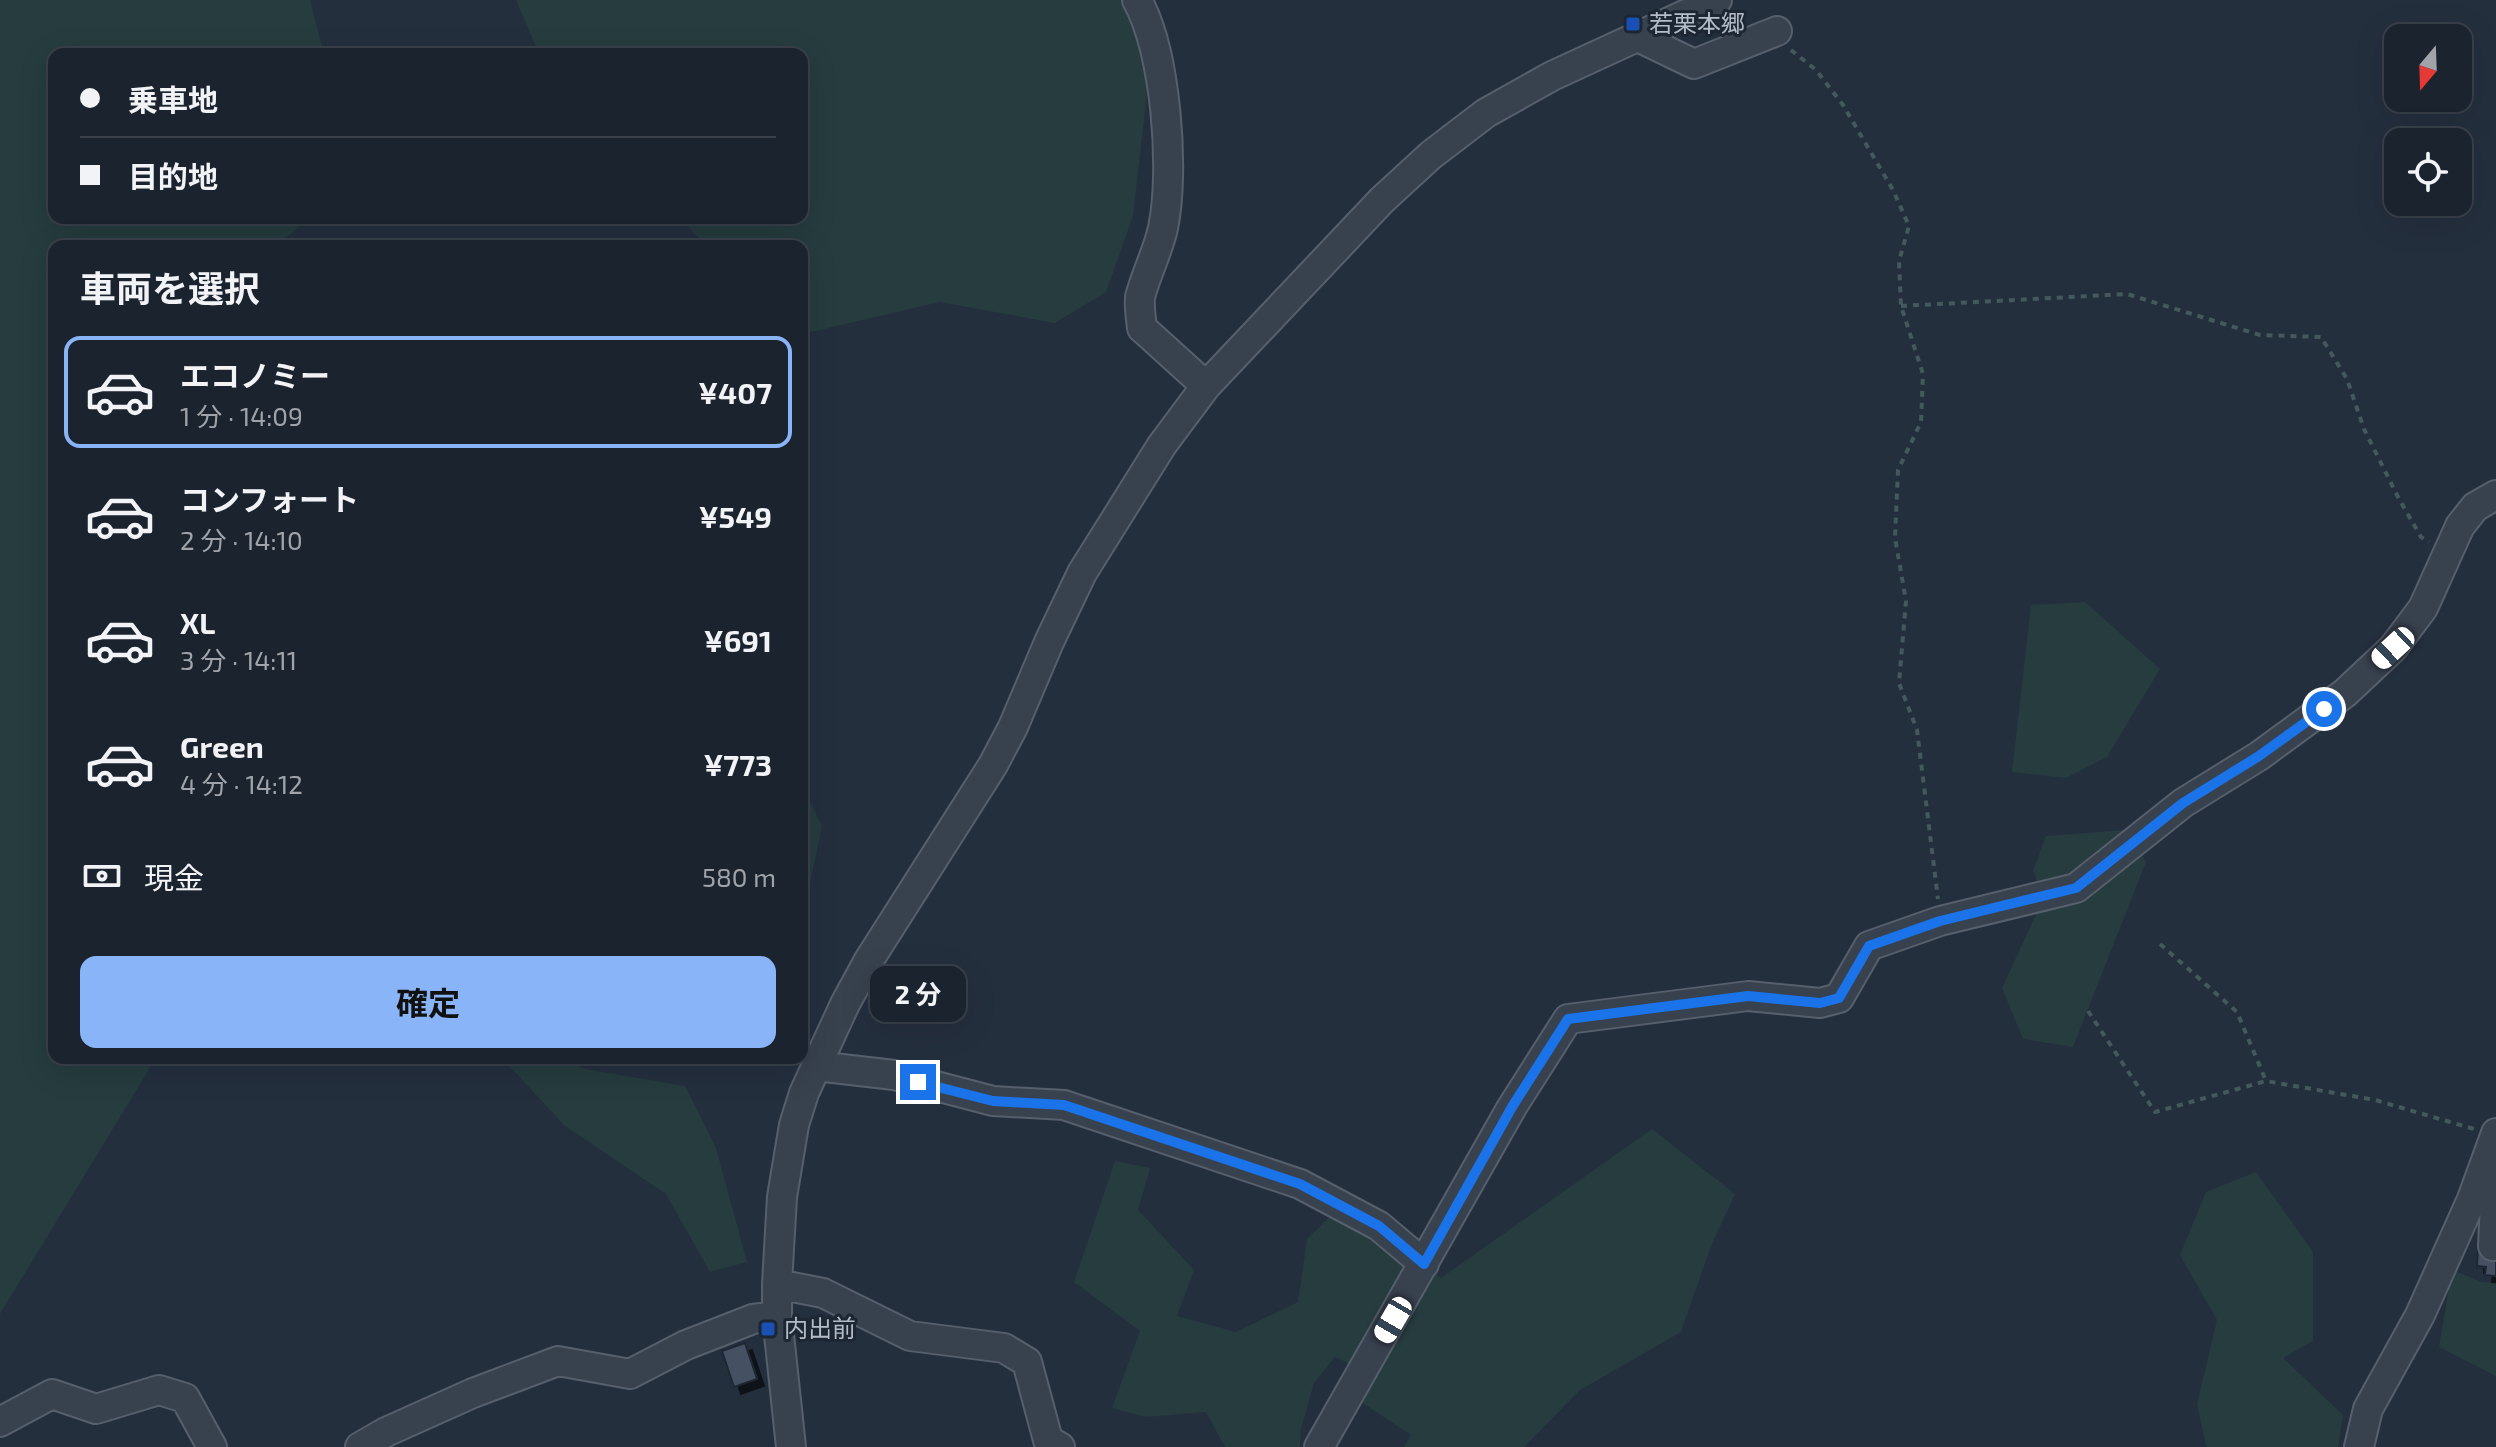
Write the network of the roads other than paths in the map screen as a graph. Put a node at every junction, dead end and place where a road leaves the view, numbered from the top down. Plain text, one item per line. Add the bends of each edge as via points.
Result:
1 (1137, 0) edge
2 (1717, 0) edge
3 (1777, 31) road end
4 (1636, 36) junction
5 (1206, 386) junction
6 (2496, 495) edge
7 (816, 1066) junction
8 (2496, 1134) edge
9 (2496, 1178) edge
10 (2493, 1246) dead end
11 (1424, 1264) junction
12 (777, 1284) junction
13 (777, 1316) junction
14 (0, 1422) edge
15 (1048, 1445) edge
16 (212, 1447) edge
17 (360, 1447) edge
18 (791, 1447) edge
19 (1319, 1447) edge
20 (2359, 1447) edge

1 - 5 street via 1165,105 1169,177 1163,229 1140,300 1142,328
2 - 4 street
3 - 4 street via 1694,64
4 - 5 street via 1486,113 1431,155
5 - 7 street via 1162,445 1082,573 993,765 869,960
6 - 11 street via 2475,507 2460,526 2423,608 2393,648 2345,693 2183,803 2076,888 1940,921 1869,946 1839,998 1820,1003 1748,996 1568,1019
7 - 11 street via 894,1075 993,1101 1064,1105 1300,1184 1379,1226
7 - 12 street via 789,1149
8 - 20 street via 2420,1315 2368,1409
9 - 10 street
11 - 19 street
12 - 13 street
12 - 15 street via 823,1293 910,1336 1004,1348 1027,1362
13 - 17 street via 739,1324 630,1374 558,1361 473,1393
13 - 18 street
14 - 16 street via 52,1394 96,1409 159,1390 185,1398

